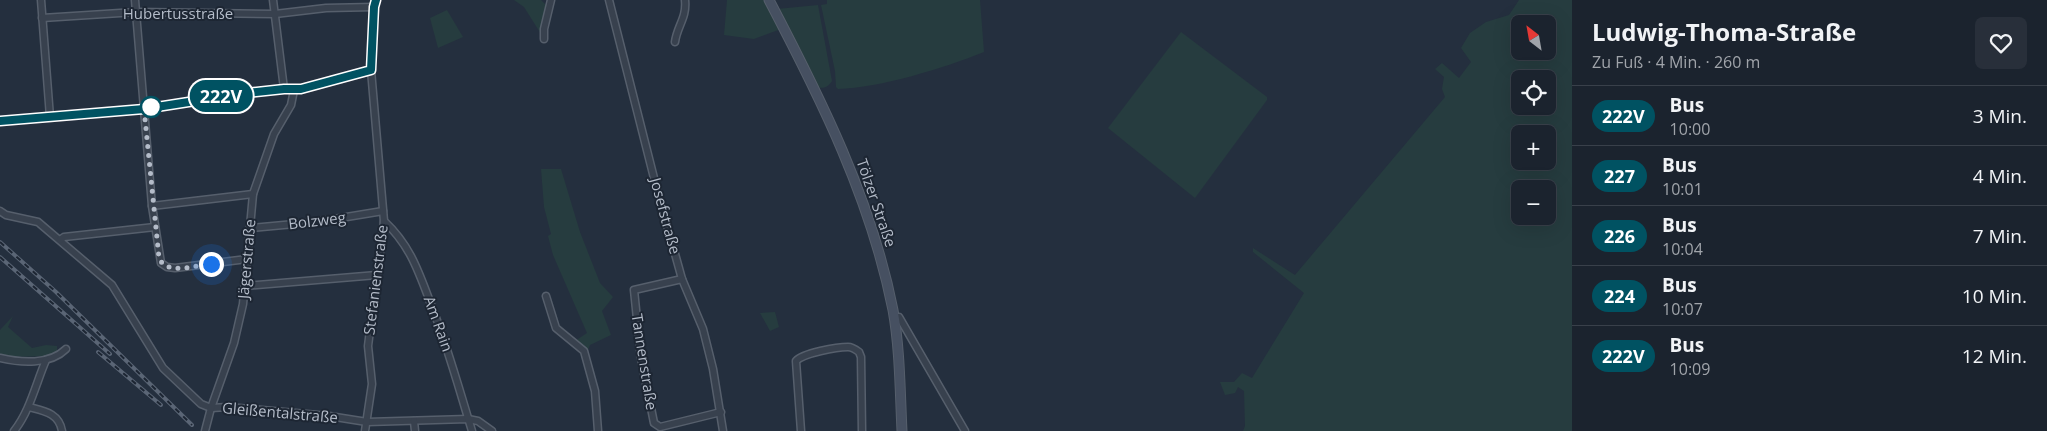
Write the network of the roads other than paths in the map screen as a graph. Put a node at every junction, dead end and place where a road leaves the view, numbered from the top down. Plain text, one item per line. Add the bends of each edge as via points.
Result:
1 (41, 0) edge
2 (135, 0) edge
3 (273, 0) edge
4 (551, 0) edge
5 (609, 0) edge
6 (685, 0) edge
7 (769, 0) edge
8 (375, 3) edge
9 (136, 12) junction
10 (275, 14) junction
11 (42, 18) junction
12 (544, 39) dead end
13 (675, 42) dead end
14 (371, 70) junction
15 (284, 89) junction
16 (294, 90) junction
17 (144, 109) junction
18 (50, 118) junction
19 (0, 121) edge
20 (253, 194) junction
21 (152, 206) junction
22 (0, 211) edge
23 (383, 211) junction
24 (384, 221) junction
25 (155, 227) junction
26 (251, 228) junction
27 (397, 233) junction
28 (383, 239) junction
29 (60, 240) junction
30 (248, 259) junction
31 (376, 275) junction
32 (682, 279) junction
33 (245, 286) junction
34 (546, 296) dead end
35 (894, 317) junction
36 (66, 349) dead end
37 (0, 358) edge
38 (46, 360) junction
39 (29, 407) junction
40 (211, 408) junction
41 (721, 412) junction
42 (468, 419) junction
43 (414, 421) junction
44 (367, 422) junction
45 (490, 429) edge
46 (14, 431) edge
47 (62, 431) edge
48 (205, 431) edge
49 (365, 431) edge
50 (415, 431) edge
51 (473, 431) edge
52 (598, 431) edge
53 (724, 431) edge
54 (801, 431) edge
55 (862, 431) edge
56 (902, 431) edge
57 (965, 431) edge

1 - 11 street
2 - 9 street
3 - 10 street
4 - 12 street
5 - 32 street, Josefstraße
6 - 13 street via 684,17
7 - 35 main road, Tölzer Straße via 817,93 849,167 876,244
8 - 10 street, Hubertusstraße
8 - 14 street, Stefanienstraße
9 - 10 street, Hubertusstraße
9 - 11 street, Hubertusstraße
9 - 17 street
10 - 15 street
11 - 18 street
14 - 16 street
14 - 23 street, Stefanienstraße
15 - 16 street
15 - 17 street
16 - 20 street, Jägerstraße via 291,105 271,142
17 - 18 street
17 - 21 street
18 - 19 street
20 - 21 street
20 - 26 street, Jägerstraße
21 - 25 street
22 - 29 street, Gleißentalstraße via 38,222
23 - 24 street, Stefanienstraße
23 - 26 street, Bolzweg
24 - 27 street, Am Rain
24 - 28 street, Stefanienstraße
25 - 29 street
25 - 30 street via 159,258 167,267
26 - 30 street, Jägerstraße
27 - 28 street
27 - 42 street, Am Rain via 413,258 425,289 454,366
28 - 31 street, Stefanienstraße
29 - 40 street, Gleißentalstraße via 112,285 167,373 201,404
30 - 33 street, Jägerstraße
31 - 33 street
31 - 44 street, Stefanienstraße via 368,346 372,384
32 - 41 street, Josefstraße via 703,329
32 - 41 street, Tannenstraße via 634,290 641,358 654,423 660,427
33 - 40 street, Jägerstraße via 236,334
34 - 52 street via 556,328 584,350 595,391
35 - 56 main road, Tölzer Straße
35 - 57 street via 899,317
36 - 38 street
37 - 38 street
38 - 39 street
39 - 46 street
39 - 47 street via 51,413 61,424
40 - 44 street, Gleißentalstraße via 228,406
40 - 48 street, Jägerstraße
41 - 53 street, Josefstraße
42 - 43 street, Gleißentalstraße
42 - 45 street, Gleißentalstraße
42 - 51 street, Am Rain
43 - 44 street, Gleißentalstraße
43 - 50 street
44 - 49 street, Stefanienstraße
45 - 51 street
54 - 55 street via 798,358 848,346 859,352 861,357

